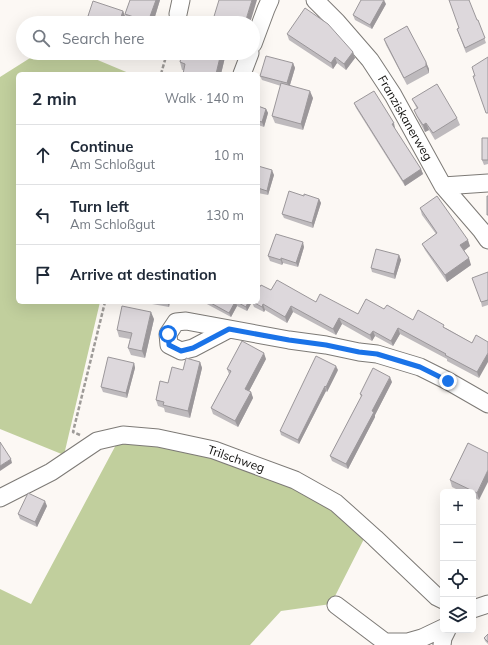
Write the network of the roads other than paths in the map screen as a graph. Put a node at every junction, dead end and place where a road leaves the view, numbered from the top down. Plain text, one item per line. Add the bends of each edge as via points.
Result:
1 (270, 0) edge
2 (315, 0) edge
3 (260, 25) edge
4 (247, 60) edge
5 (243, 72) edge
6 (488, 183) edge
7 (443, 186) junction
8 (488, 240) edge
9 (229, 329) dead end
10 (488, 404) edge
11 (0, 498) edge
12 (440, 598) edge
13 (488, 604) edge
14 (336, 605) dead end
15 (476, 607) edge
16 (440, 629) edge
17 (446, 633) edge
18 (442, 645) edge

1 - 3 street
2 - 7 street, Franziskanerweg via 338,22 370,60 393,95
4 - 5 street
6 - 7 street
7 - 8 street, Franziskanerweg
9 - 10 street via 377,354 420,367
11 - 12 street, Trilschweg via 51,472 97,441 123,435 158,438 214,450 295,480 336,503
13 - 15 street
14 - 16 street via 385,642 408,642
17 - 18 street

